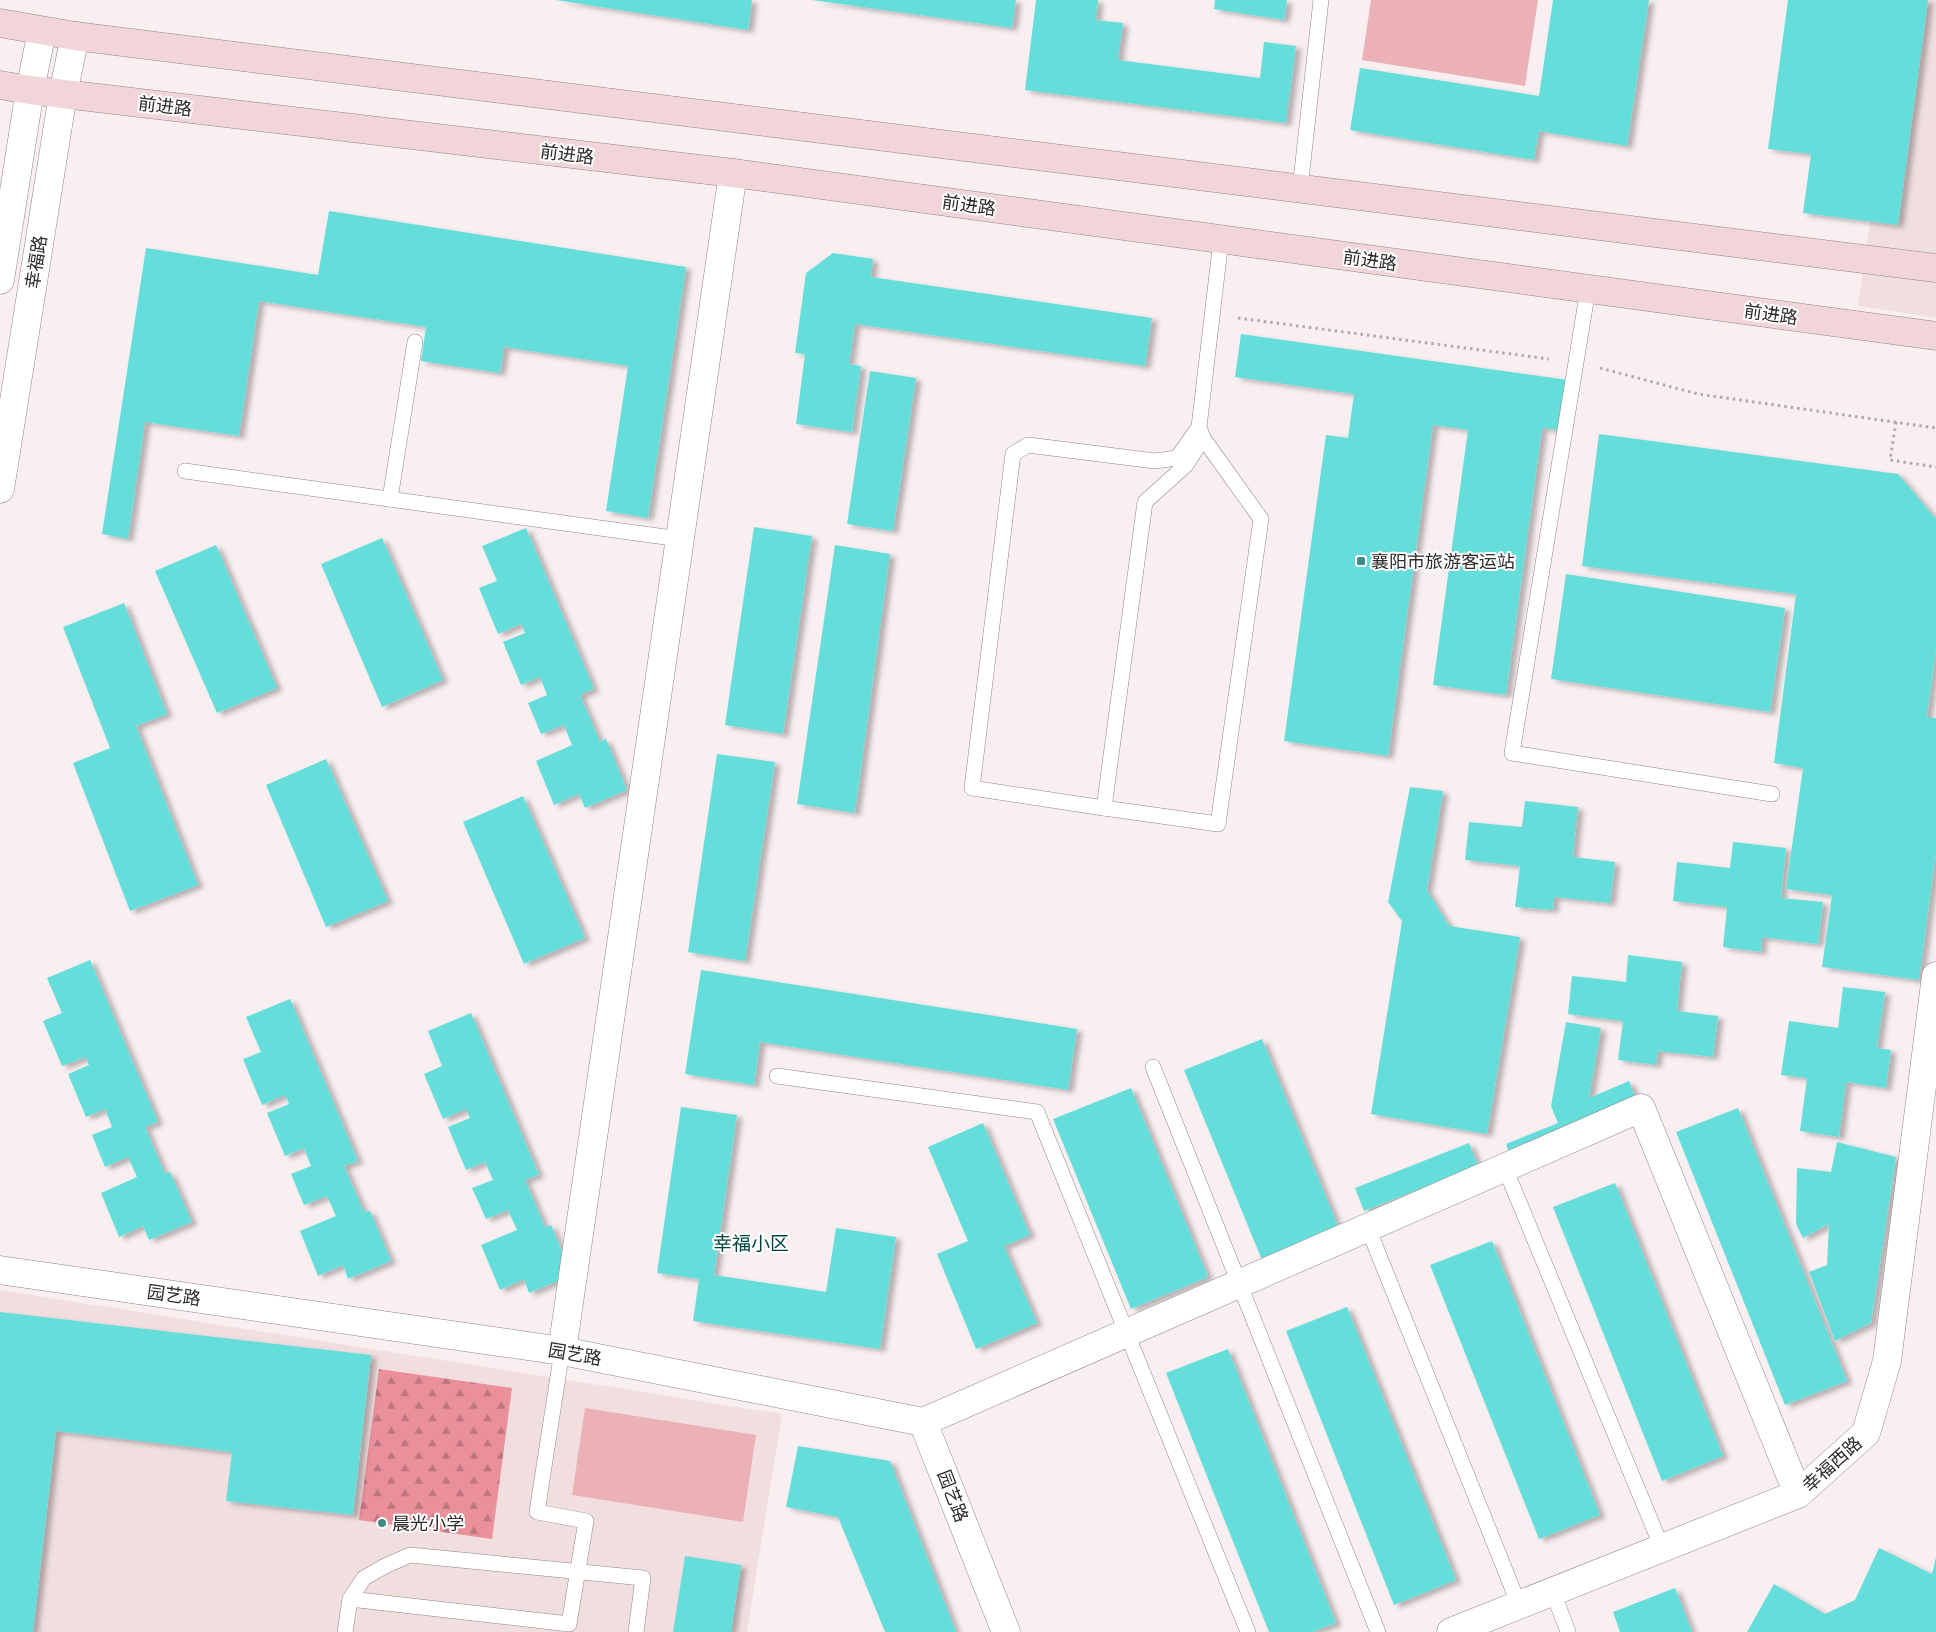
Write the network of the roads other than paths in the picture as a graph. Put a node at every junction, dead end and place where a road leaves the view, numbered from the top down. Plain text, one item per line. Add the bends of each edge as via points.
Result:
1 (1321, 0) edge
2 (0, 23) edge
3 (42, 31) junction
4 (74, 36) junction
5 (0, 85) edge
6 (30, 90) junction
7 (63, 94) junction
8 (733, 173) junction
9 (1300, 189) junction
10 (1222, 240) junction
11 (1936, 268) edge
12 (0, 280) edge
13 (1588, 289) junction
14 (1936, 336) edge
15 (415, 342) dead end
16 (1201, 432) junction
17 (185, 471) dead end
18 (0, 489) edge
19 (390, 499) junction
20 (680, 539) junction
21 (1772, 794) dead end
22 (1104, 808) junction
23 (1936, 976) edge
24 (1153, 1067) dead end
25 (777, 1076) dead end
26 (1505, 1168) junction
27 (1368, 1228) junction
28 (0, 1270) edge
29 (1240, 1284) junction
30 (1127, 1334) junction
31 (562, 1351) junction
32 (923, 1422) junction
33 (1798, 1494) junction
34 (1662, 1548) junction
35 (578, 1571) junction
36 (1552, 1592) junction
37 (350, 1598) junction
38 (1519, 1605) junction
39 (346, 1632) edge
40 (636, 1632) edge
41 (1006, 1632) edge
42 (1248, 1632) edge
43 (1378, 1632) edge
44 (1451, 1632) edge
45 (1568, 1632) edge

1 - 9 lane
2 - 3 main road
3 - 4 main road
3 - 6 street, 幸福路
4 - 7 street, 幸福路
4 - 9 main road
5 - 6 main road, 前进路
6 - 7 main road, 前进路
6 - 12 street, 幸福路
7 - 8 main road, 前进路
7 - 18 street, 幸福路
8 - 10 main road, 前进路
8 - 20 street
9 - 11 main road
10 - 13 main road, 前进路
10 - 16 lane
13 - 14 main road, 前进路
13 - 21 lane via 1512,753
15 - 19 lane
16 - 22 lane via 1186,464 1145,502
16 - 22 lane via 1261,519 1218,824
16 - 22 lane via 1177,458 1155,461 1028,445 1012,454 972,788
17 - 19 lane
19 - 20 lane
20 - 31 street
23 - 33 street, 幸福西路 via 1888,1361 1866,1433
24 - 29 lane
25 - 30 lane via 1037,1112
26 - 27 street
26 - 33 street via 1641,1108
26 - 34 lane
27 - 29 street
27 - 38 lane
28 - 31 street, 园艺路
29 - 30 street
29 - 43 lane
30 - 32 street
30 - 42 lane
31 - 32 street, 园艺路
31 - 35 lane via 537,1512 586,1520
32 - 41 street, 园艺路
33 - 34 street, 幸福西路
34 - 36 street, 幸福西路
35 - 37 lane via 410,1555 364,1578
35 - 37 lane via 569,1624
35 - 40 lane via 643,1578
36 - 38 street, 幸福西路
36 - 45 lane
37 - 39 lane
38 - 44 street, 幸福西路

